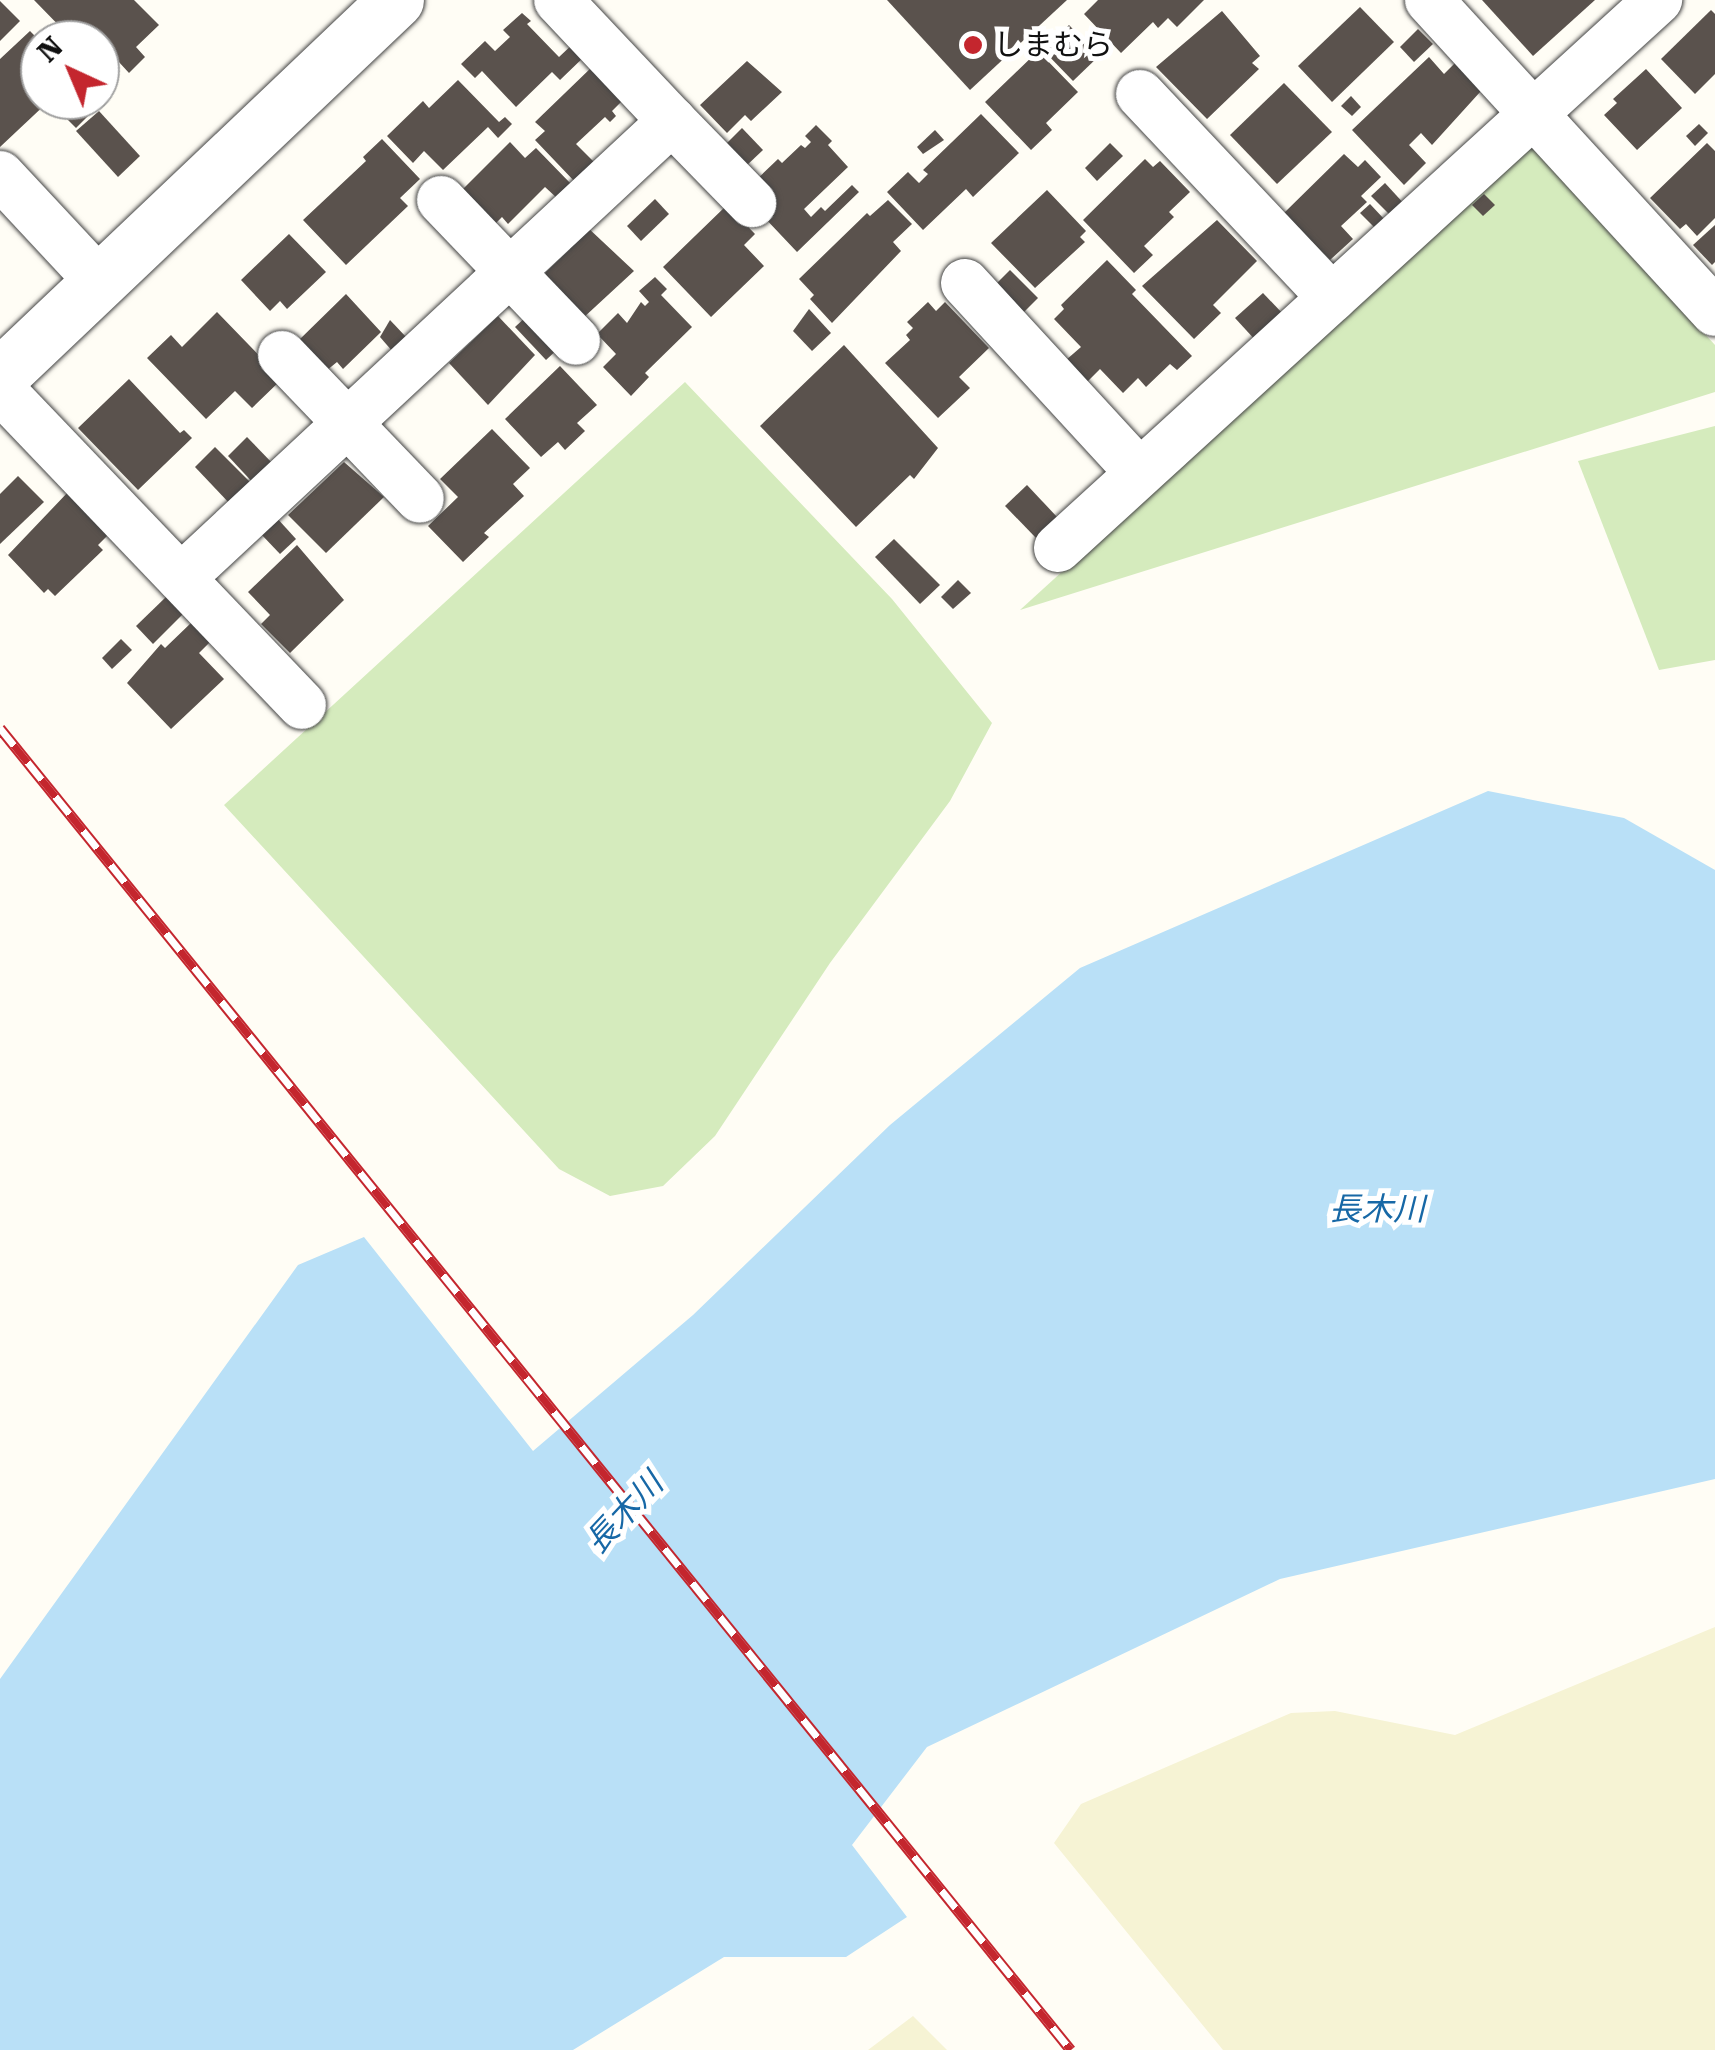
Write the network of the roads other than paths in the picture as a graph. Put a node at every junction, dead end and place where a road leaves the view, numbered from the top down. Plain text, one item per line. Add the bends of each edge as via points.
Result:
1 (396, 0) edge
2 (558, 0) edge
3 (1429, 0) edge
4 (1658, 0) edge
5 (1140, 94) dead end
6 (1535, 113) junction
7 (672, 121) junction
8 (0, 175) edge
9 (441, 200) dead end
10 (752, 203) dead end
11 (512, 274) junction
12 (99, 281) junction
13 (964, 283) dead end
14 (1332, 298) junction
15 (1712, 302) edge
16 (576, 341) dead end
17 (282, 355) dead end
18 (0, 376) edge
19 (0, 389) edge
20 (349, 425) junction
21 (1140, 473) junction
22 (420, 499) dead end
23 (1058, 548) dead end
24 (182, 578) junction
25 (302, 705) dead end

1 - 12 street
2 - 7 street
3 - 6 street
4 - 6 street
5 - 14 street
6 - 14 street
6 - 15 street
7 - 10 street
7 - 11 street
8 - 12 street
9 - 11 street
11 - 16 street
11 - 20 street
12 - 18 street
13 - 21 street
14 - 21 street
17 - 20 street
19 - 24 street
20 - 22 street
20 - 24 street
21 - 23 street
24 - 25 street

